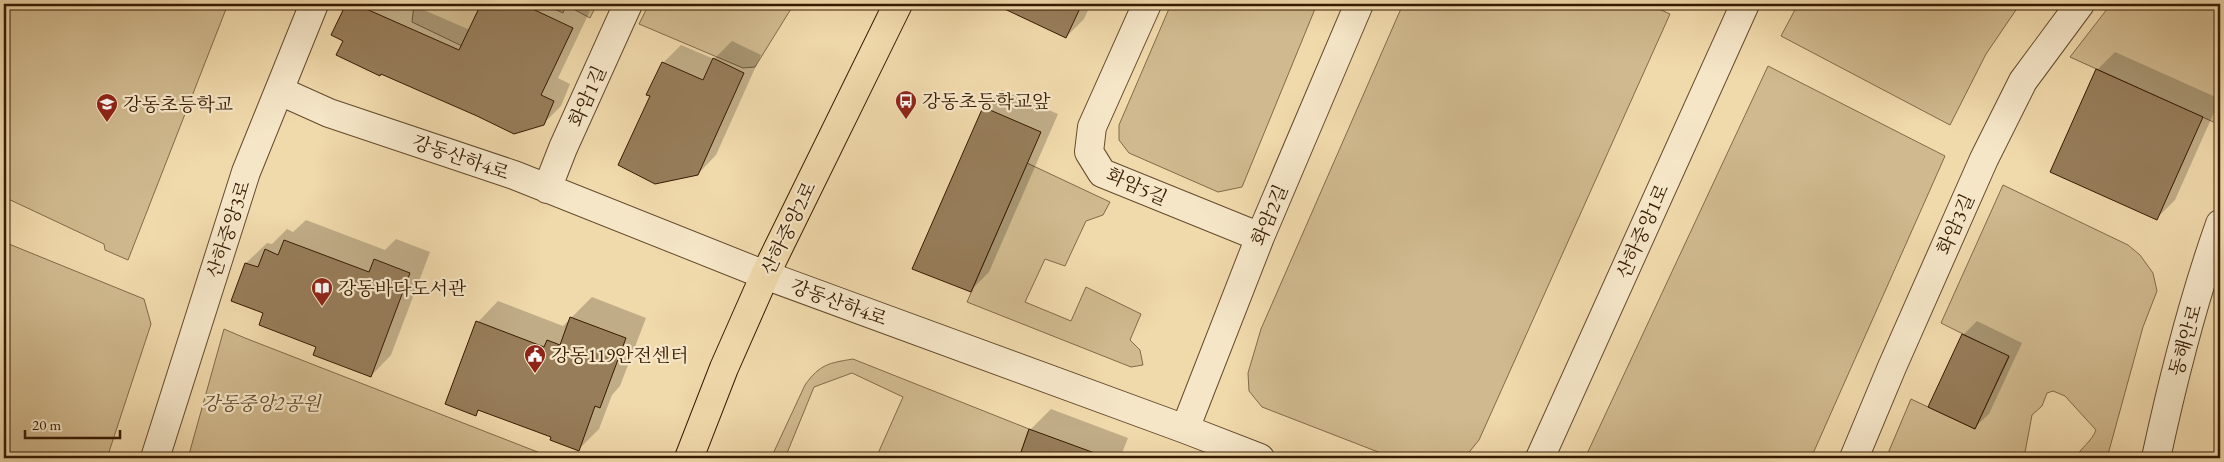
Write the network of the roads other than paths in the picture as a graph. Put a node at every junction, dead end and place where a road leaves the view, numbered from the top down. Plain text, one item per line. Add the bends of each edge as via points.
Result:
1 (314, 4) edge
2 (628, 4) edge
3 (898, 4) edge
4 (1147, 4) edge
5 (1359, 4) edge
6 (1745, 4) edge
7 (2080, 4) edge
8 (280, 91) junction
9 (547, 189) junction
10 (2220, 224) edge
11 (1260, 237) junction
12 (764, 275) junction
13 (1185, 429) junction
14 (155, 458) edge
15 (689, 458) edge
16 (1260, 458) edge
17 (1540, 458) edge
18 (1854, 458) edge
19 (2156, 458) edge

1 - 8 street, 산하중앙3로
2 - 9 street, 화암1길
3 - 12 main road, 산하중앙2로
4 - 11 street, 화암5길 via 1092,127 1089,152 1102,173
5 - 11 street, 화암2길
6 - 17 street, 산하중앙1로
7 - 18 street, 화암3길 via 2023,81 1984,159
8 - 9 street, 강동산하4로 via 329,113
8 - 14 street, 산하중앙3로 via 246,172
9 - 12 street, 강동산하4로
10 - 19 street, 동해안로 via 2208,257
11 - 13 street, 화암2길
12 - 13 street, 강동산하4로
12 - 15 main road, 산하중앙2로
13 - 16 street, 강동산하4로

